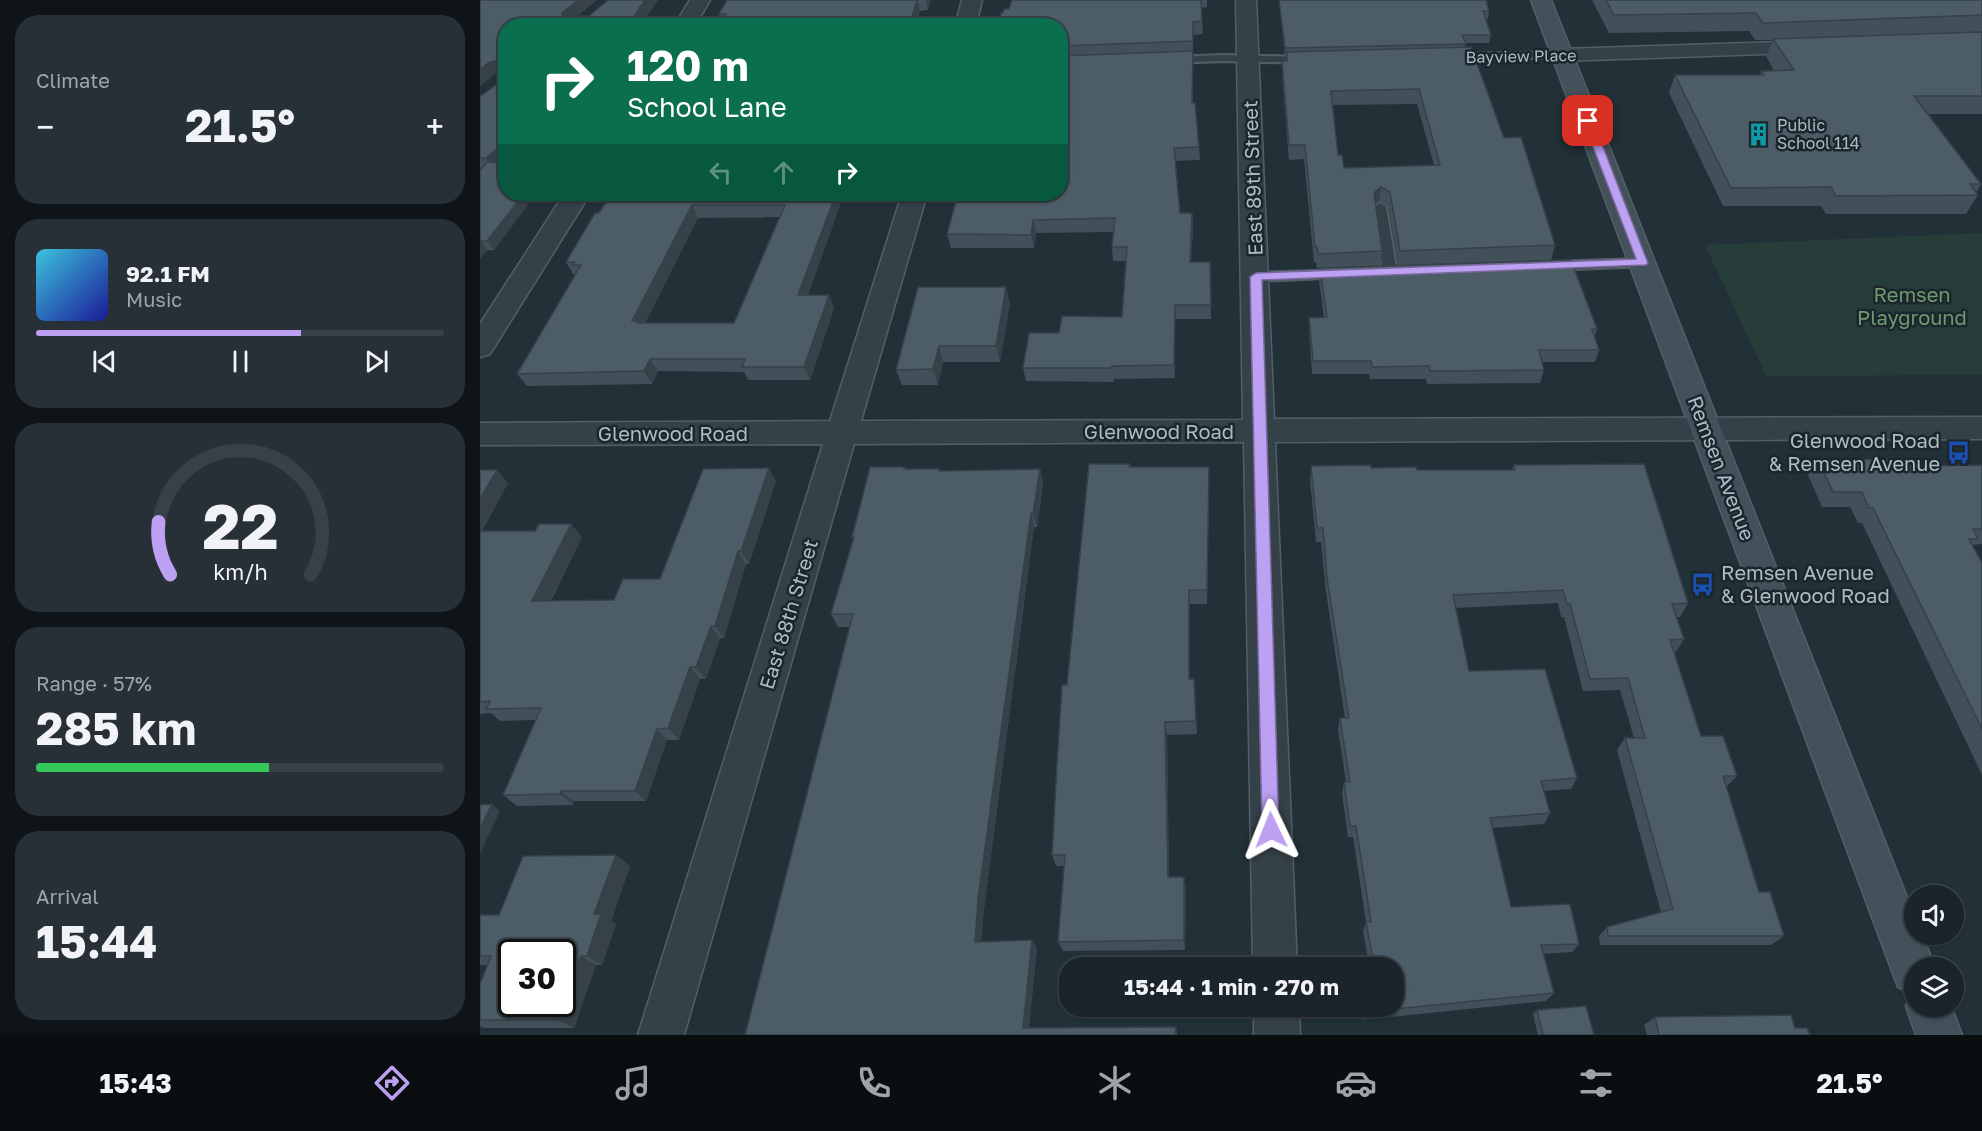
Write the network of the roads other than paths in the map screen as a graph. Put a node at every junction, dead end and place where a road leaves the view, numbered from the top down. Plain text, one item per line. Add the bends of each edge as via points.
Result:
1 (700, 0) edge
2 (972, 0) edge
3 (1246, 0) edge
4 (1541, 0) edge
5 (689, 18) edge
6 (966, 18) edge
7 (1829, 46) edge
8 (1563, 55) junction
9 (1248, 58) junction
10 (1440, 58) edge
11 (1165, 60) edge
12 (1321, 60) edge
13 (573, 201) edge
14 (912, 201) edge
15 (1380, 207) edge
16 (1642, 263) junction
17 (1538, 267) edge
18 (1390, 273) edge
19 (1355, 274) edge
20 (1256, 277) junction
21 (480, 347) edge
22 (1706, 428) junction
23 (1982, 428) edge
24 (1260, 431) junction
25 (842, 432) junction
26 (480, 434) edge
27 (1275, 957) edge
28 (1909, 957) edge
29 (1276, 1017) edge
30 (1932, 1017) edge
31 (661, 1035) edge
32 (1277, 1035) edge
33 (1939, 1035) edge

1 - 5 street
2 - 6 street
3 - 9 street, East 89th Street
4 - 8 main road, Remsen Avenue
7 - 8 street, Bayview Place
8 - 10 lane, Bayview Place
8 - 16 main road, Remsen Avenue
9 - 11 lane
9 - 12 lane
9 - 20 street, East 89th Street
13 - 21 street
14 - 25 street, East 88th Street
15 - 18 lane
16 - 17 lane
16 - 22 main road, Remsen Avenue
19 - 20 lane
20 - 24 street, East 89th Street
22 - 23 street, Glenwood Road
22 - 24 street, Glenwood Road
22 - 28 main road, Remsen Avenue
24 - 25 street, Glenwood Road
24 - 27 street, East 89th Street
25 - 26 street, Glenwood Road
25 - 31 street, East 88th Street
29 - 32 street
30 - 33 main road

